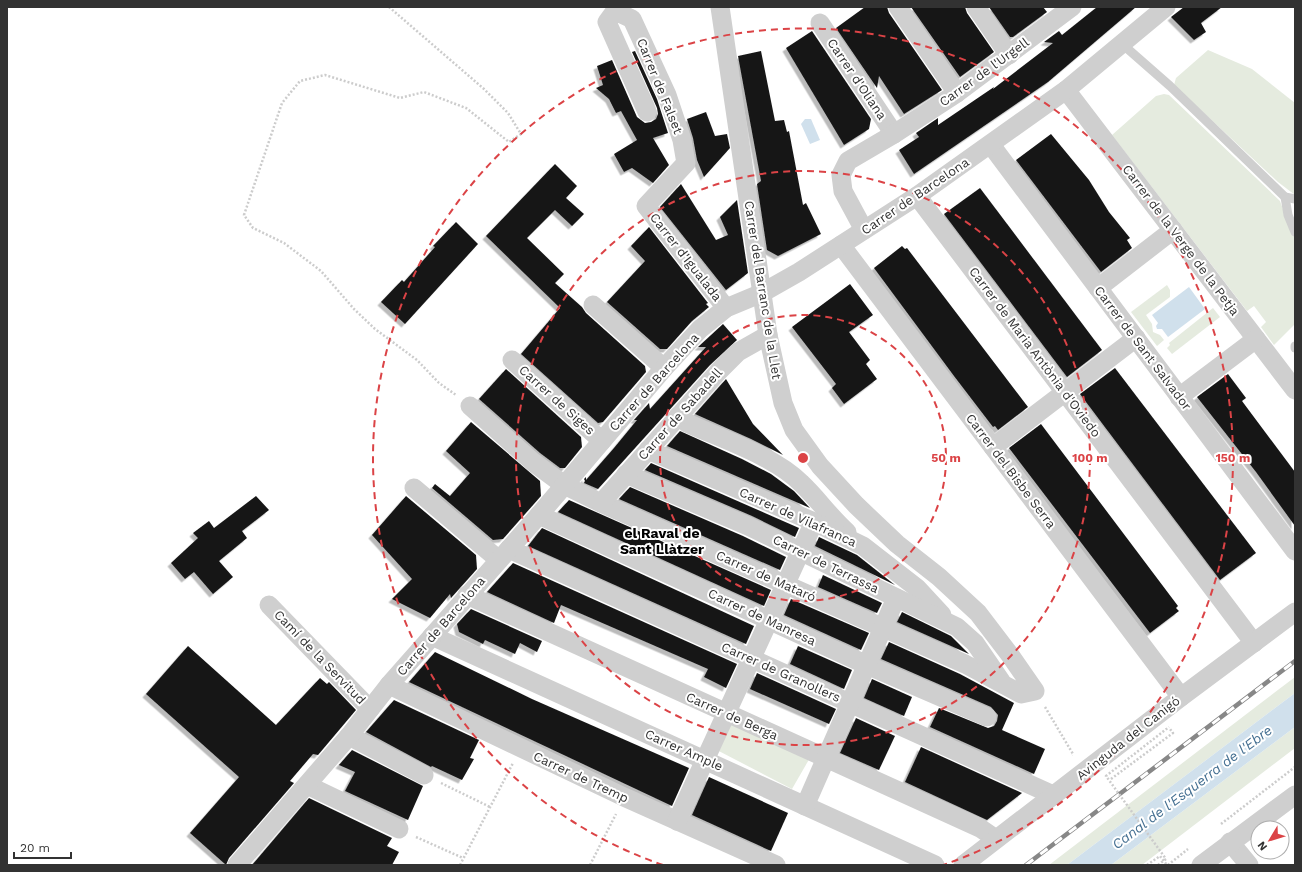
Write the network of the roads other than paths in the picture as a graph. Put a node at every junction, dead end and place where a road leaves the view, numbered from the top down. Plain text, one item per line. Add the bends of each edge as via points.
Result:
1 (720, 7) edge
2 (898, 7) edge
3 (976, 7) edge
4 (1072, 7) edge
5 (1166, 7) edge
6 (820, 23) dead end
7 (1121, 43) junction
8 (1009, 55) junction
9 (1066, 90) junction
10 (957, 93) junction
11 (647, 112) dead end
12 (894, 134) junction
13 (991, 145) junction
14 (917, 196) junction
15 (1285, 197) junction
16 (1295, 199) edge
17 (646, 206) joint
18 (864, 230) junction
19 (1173, 230) junction
20 (1295, 232) edge
21 (841, 245) junction
22 (1098, 288) junction
23 (762, 293) junction
24 (593, 305) dead end
25 (726, 308) junction
26 (768, 335) junction
27 (1136, 338) junction
28 (1256, 338) junction
29 (512, 360) dead end
30 (664, 368) junction
31 (1295, 390) edge
32 (1065, 391) junction
33 (1179, 397) junction
34 (470, 406) road end
35 (678, 416) junction
36 (602, 441) junction
37 (993, 447) junction
38 (648, 450) junction
39 (626, 474) junction
40 (564, 485) junction
41 (414, 488) dead end
42 (601, 503) junction
43 (539, 515) junction
44 (814, 522) junction
45 (863, 546) junction
46 (1295, 551) edge
47 (802, 552) junction
48 (504, 554) junction
49 (787, 585) junction
50 (467, 595) junction
51 (896, 598) junction
52 (269, 605) dead end
53 (1295, 612) edge
54 (770, 621) junction
55 (951, 624) junction
56 (882, 628) junction
57 (432, 636) junction
58 (1254, 643) junction
59 (752, 658) junction
60 (867, 665) junction
61 (1003, 684) junction
62 (389, 685) junction
63 (1035, 692) joint
64 (1181, 697) junction
65 (850, 703) junction
66 (370, 709) junction
67 (726, 713) junction
68 (987, 717) dead end
69 (349, 736) junction
70 (826, 758) junction
71 (704, 760) junction
72 (424, 775) road end
73 (307, 785) junction
74 (1295, 795) edge
75 (1053, 796) junction
76 (805, 806) junction
77 (677, 821) junction
78 (399, 829) road end
79 (996, 839) junction
80 (1230, 842) junction
81 (237, 865) edge
82 (776, 865) edge
83 (935, 865) edge
84 (963, 865) edge
85 (1201, 865) edge
86 (1249, 865) edge

1 - 23 street, Carrer del Barranc de la Llet
2 - 10 street
3 - 8 street
4 - 8 street, Carrer de l'Urgell
5 - 7 street, Carrer de Barcelona
6 - 12 street, Carrer d'Oliana
7 - 9 street, Carrer de Barcelona
7 - 15 lane via 1170,86
8 - 10 street, Carrer de l'Urgell
9 - 13 street, Carrer de Barcelona
9 - 19 street, Carrer de la Verge de la Petja
10 - 12 street, Carrer de l'Urgell
11 - 17 street, Carrer de Falset via 607,22 615,11 632,19 667,95 682,140 686,163
12 - 18 street, Carrer de l'Urgell via 848,160 841,175 843,191
13 - 14 street, Carrer de Barcelona
13 - 22 street, Carrer de Sant Salvador
14 - 18 street, Carrer de Barcelona
14 - 32 street, Carrer de Maria Antònia d'Oviedo
15 - 16 lane
15 - 20 lane via 1288,215
17 - 25 street, Carrer d'Igualada
18 - 21 street, Carrer de Barcelona
19 - 22 street
19 - 28 street, Carrer de la Verge de la Petja
21 - 23 street, Carrer de Barcelona
21 - 37 street, Carrer del Bisbe Serra
22 - 27 street, Carrer de Sant Salvador
23 - 25 street, Carrer de Barcelona
23 - 26 street, Carrer del Barranc de la Llet
24 - 30 street
25 - 30 street, Carrer de Barcelona via 700,329
26 - 35 street, Carrer de Sabadell via 738,352
26 - 63 street, Carrer del Barranc de la Llet via 783,404 794,430 820,466 897,544 978,613
27 - 32 street
27 - 33 street, Carrer de Sant Salvador
28 - 31 street, Carrer de la Verge de la Petja
28 - 33 street
29 - 36 street, Carrer de Siges
30 - 36 street, Carrer de Barcelona
32 - 37 street
32 - 58 street, Carrer de Maria Antònia d'Oviedo
33 - 46 street, Carrer de Sant Salvador
34 - 40 street, Carrer de Mataró via 533,462
35 - 38 street, Carrer de Sabadell
35 - 45 street via 687,423 775,463 801,482 833,519
36 - 40 street, Carrer de Barcelona
37 - 64 street, Carrer del Bisbe Serra
38 - 39 street, Carrer de Sabadell
38 - 44 street, Carrer de Vilafranca
39 - 42 street, Carrer de Sabadell
39 - 47 street, Carrer de Terrassa
40 - 42 street, Carrer de Mataró
40 - 43 street, Carrer de Barcelona
41 - 48 street, Carrer de Granollers
42 - 49 street, Carrer de Mataró
43 - 48 street, Carrer de Barcelona
43 - 54 street, Carrer de Manresa
44 - 45 street, Carrer de Vilafranca
44 - 47 street
45 - 55 street, Carrer de Vilafranca via 917,588
47 - 49 street
47 - 51 street, Carrer de Terrassa
48 - 50 street, Carrer de Barcelona
48 - 59 street, Carrer de Granollers
49 - 54 street
49 - 56 street, Carrer de Mataró
50 - 57 street, Carrer de Barcelona
50 - 67 street, Carrer de Berga
51 - 55 street, Carrer de Terrassa
51 - 56 street
52 - 66 street, Camí de la Servitud
53 - 58 street, Avinguda del Canigó
54 - 59 street
54 - 60 street, Carrer de Manresa
55 - 61 street, Carrer de Terrassa via 975,643
56 - 60 street
56 - 61 street, Carrer de Mataró via 965,664
57 - 62 street, Carrer de Barcelona
57 - 71 street, Carrer Ample
58 - 64 street, Avinguda del Canigó
59 - 65 street, Carrer de Granollers
59 - 67 street
60 - 65 street
60 - 68 street, Carrer de Manresa
61 - 63 street, Carrer de Mataró via 1021,694
62 - 66 street, Carrer de Barcelona
62 - 77 street, Carrer de Tremp
64 - 75 street, Avinguda del Canigó
65 - 70 street
65 - 75 street, Carrer de Granollers
66 - 69 street, Carrer de Barcelona
67 - 70 street, Carrer de Berga
67 - 71 street
69 - 72 street
69 - 73 street, Carrer de Barcelona
70 - 76 street
70 - 79 street, Carrer de Berga via 980,828
71 - 76 street, Carrer Ample
71 - 77 street
73 - 78 street
73 - 81 street, Carrer de Barcelona
74 - 80 street
75 - 79 street, Avinguda del Canigó
76 - 83 street, Carrer Ample
77 - 82 street, Carrer de Tremp
79 - 84 street, Avinguda del Canigó
80 - 85 street
80 - 86 street

